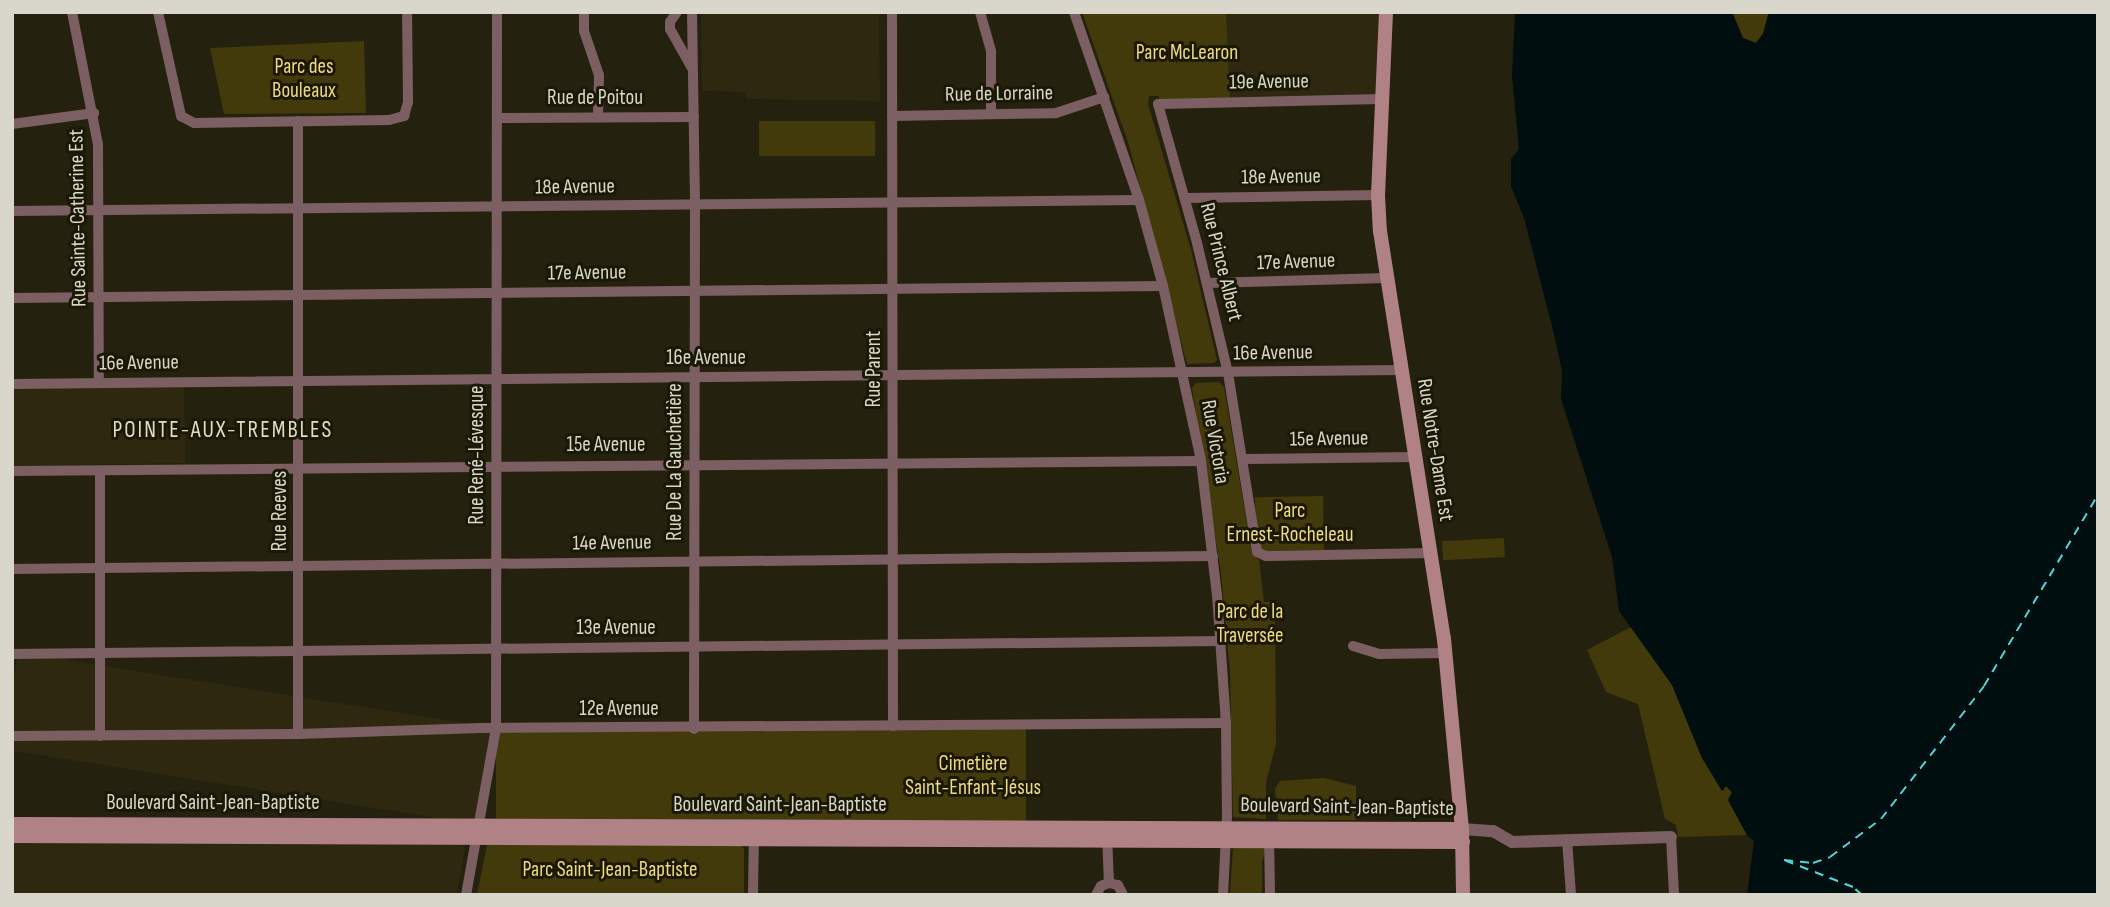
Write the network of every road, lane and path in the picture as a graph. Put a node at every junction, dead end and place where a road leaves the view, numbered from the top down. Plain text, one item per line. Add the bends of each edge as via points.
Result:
1 (72, 12) edge
2 (158, 12) edge
3 (407, 12) edge
4 (497, 12) edge
5 (584, 12) edge
6 (677, 12) edge
7 (692, 12) edge
8 (892, 12) edge
9 (980, 12) edge
10 (1074, 12) edge
11 (1386, 12) edge
12 (692, 69) junction
13 (1104, 97) junction
14 (1381, 99) junction
15 (1158, 104) joint
16 (94, 113) junction
17 (992, 113) junction
18 (892, 116) junction
19 (598, 117) junction
20 (694, 117) junction
21 (497, 118) junction
22 (298, 121) junction
23 (12, 124) edge
24 (1378, 195) junction
25 (1185, 198) junction
26 (1139, 200) junction
27 (894, 202) junction
28 (695, 205) junction
29 (496, 207) junction
30 (298, 209) junction
31 (12, 211) edge
32 (100, 211) junction
33 (1386, 278) junction
34 (1207, 283) junction
35 (1163, 286) junction
36 (894, 289) junction
37 (695, 291) junction
38 (496, 293) junction
39 (298, 295) junction
40 (100, 297) junction
41 (12, 298) edge
42 (1401, 370) junction
43 (1182, 373) junction
44 (1228, 373) junction
45 (893, 376) junction
46 (694, 377) junction
47 (496, 380) junction
48 (298, 381) junction
49 (99, 383) junction
50 (12, 384) edge
51 (1415, 457) junction
52 (1243, 459) junction
53 (1201, 461) junction
54 (893, 463) junction
55 (695, 464) junction
56 (496, 466) junction
57 (299, 468) junction
58 (12, 471) edge
59 (100, 471) junction
60 (1431, 553) junction
61 (1213, 556) junction
62 (892, 558) junction
63 (695, 562) junction
64 (496, 564) junction
65 (299, 566) junction
66 (100, 568) junction
67 (12, 569) edge
68 (1221, 641) junction
69 (892, 643) junction
70 (1353, 646) dead end
71 (695, 647) junction
72 (494, 648) junction
73 (298, 651) junction
74 (99, 653) junction
75 (1445, 653) junction
76 (12, 654) edge
77 (1226, 723) junction
78 (893, 726) junction
79 (496, 728) junction
80 (694, 729) junction
81 (298, 734) junction
82 (12, 736) edge
83 (100, 736) junction
84 (12, 824) edge
85 (100, 830) junction
86 (478, 831) junction
87 (754, 832) junction
88 (1107, 833) junction
89 (1226, 834) junction
90 (1269, 834) junction
91 (12, 836) edge
92 (1462, 836) junction
93 (1671, 837) joint
94 (1567, 840) junction
95 (1109, 883) junction
96 (466, 895) edge
97 (753, 895) edge
98 (1096, 895) edge
99 (1123, 895) edge
100 (1223, 895) edge
101 (1270, 895) edge
102 (1463, 895) edge
103 (1572, 895) edge
104 (1674, 895) edge

1 - 16 street, Rue Sainte-Catherine Est
2 - 22 street via 184,120
3 - 22 street via 408,102 404,116
4 - 21 street, Rue René-Lévesque
5 - 19 street via 584,31 599,75
6 - 12 street, Rue De La Gauchetière via 670,29
7 - 12 street, Rue De La Gauchetière
8 - 18 street, Rue Parent
9 - 17 street via 991,51
10 - 13 street, Rue Victoria
11 - 14 main road, Rue Notre-Dame Est
12 - 20 street, Rue De La Gauchetière
13 - 17 street, Rue de Lorraine via 1056,113
13 - 26 street, Rue Victoria
14 - 15 street, 19e Avenue
14 - 24 main road, Rue Notre-Dame Est
15 - 25 street, Rue Prince Albert
16 - 23 street
16 - 32 street, Rue Sainte-Catherine Est
17 - 18 street, Rue de Lorraine
18 - 27 street, Rue Parent
19 - 20 street, Rue de Poitou
19 - 21 street, Rue de Poitou
20 - 28 street, Rue De La Gauchetière
21 - 29 street, Rue René-Lévesque
22 - 30 street, Rue Reeves
24 - 25 street, 18e Avenue
24 - 33 main road, Rue Notre-Dame Est
25 - 34 street, Rue Prince Albert
26 - 27 street, 18e Avenue
26 - 35 street, Rue Victoria
27 - 28 street, 18e Avenue
27 - 36 street, Rue Parent
28 - 29 street, 18e Avenue
28 - 37 street, Rue De La Gauchetière
29 - 30 street, 18e Avenue
29 - 38 street, Rue René-Lévesque
30 - 32 street, 18e Avenue
30 - 39 street, Rue Reeves
31 - 32 street, 18e Avenue
32 - 40 street, Rue Sainte-Catherine Est
33 - 34 street, 17e Avenue
33 - 42 main road, Rue Notre-Dame Est
34 - 44 street, Rue Prince Albert
35 - 36 street, 17e Avenue
35 - 43 street, Rue Victoria
36 - 37 street, 17e Avenue
36 - 45 street, Rue Parent
37 - 38 street, 17e Avenue
37 - 46 street, Rue De La Gauchetière
38 - 39 street, 17e Avenue
38 - 47 street, Rue René-Lévesque
39 - 40 street, 17e Avenue
39 - 48 street, Rue Reeves
40 - 41 street, 17e Avenue
40 - 49 street, Rue Sainte-Catherine Est
42 - 44 street, 16e Avenue
42 - 51 main road, Rue Notre-Dame Est
43 - 44 street, 16e Avenue
43 - 45 street, 16e Avenue
43 - 53 street, Rue Victoria
44 - 52 street, Rue Prince Albert
45 - 46 street, 16e Avenue
45 - 54 street, Rue Parent
46 - 47 street, 16e Avenue
46 - 55 street, Rue De La Gauchetière
47 - 48 street, 16e Avenue
47 - 56 street, Rue René-Lévesque
48 - 49 street, 16e Avenue
48 - 57 street, Rue Reeves
49 - 50 street, 16e Avenue
51 - 52 street, 15e Avenue
51 - 60 main road, Rue Notre-Dame Est
52 - 60 street, Rue Prince Albert via 1259,555
53 - 54 street, 15e Avenue
53 - 61 street, Rue Victoria
54 - 55 street, 15e Avenue
54 - 62 street, Rue Parent
55 - 56 street, 15e Avenue
55 - 63 street, Rue De La Gauchetière
56 - 57 street, 15e Avenue
56 - 64 street, Rue René-Lévesque
57 - 59 street, 15e Avenue
57 - 65 street, Rue Reeves
58 - 59 street, 15e Avenue
59 - 66 street
60 - 75 main road, Rue Notre-Dame Est
61 - 62 street, 14e Avenue
61 - 68 street, Rue Victoria
62 - 63 street, 14e Avenue
62 - 69 street, Rue Parent
63 - 64 street, 14e Avenue
63 - 71 street, Rue De La Gauchetière
64 - 65 street, 14e Avenue
64 - 72 street, Rue René-Lévesque
65 - 66 street, 14e Avenue
65 - 73 street, Rue Reeves
66 - 67 street, 14e Avenue
66 - 74 street
68 - 69 street, 13e Avenue
68 - 77 street, Rue Victoria
69 - 71 street, 13e Avenue
69 - 78 street, Rue Parent
70 - 75 street via 1379,654
71 - 72 street, 13e Avenue
71 - 80 street, Rue De La Gauchetière
72 - 73 street, 13e Avenue
72 - 79 street, Rue René-Lévesque
73 - 74 street, 13e Avenue
73 - 81 street, Rue Reeves
74 - 76 street, 13e Avenue
74 - 83 street
75 - 92 main road, Rue Notre-Dame Est
77 - 78 street, 12e Avenue
77 - 89 street, Rue Victoria
78 - 80 street, 12e Avenue
79 - 80 street, 12e Avenue
79 - 81 street, 12e Avenue
79 - 86 street, Rue René-Lévesque
81 - 83 street, 12e Avenue
82 - 83 street, 12e Avenue
84 - 85 main road, Boulevard Saint-Jean-Baptiste
85 - 86 main road, Boulevard Saint-Jean-Baptiste
85 - 91 main road, Boulevard Saint-Jean-Baptiste
86 - 87 main road, Boulevard Saint-Jean-Baptiste
86 - 96 street, Rue René-Lévesque
87 - 88 main road, Boulevard Saint-Jean-Baptiste
87 - 97 street
88 - 89 main road, Boulevard Saint-Jean-Baptiste
88 - 95 street
89 - 90 main road, Boulevard Saint-Jean-Baptiste
89 - 100 street, Rue Victoria
90 - 92 main road, Boulevard Saint-Jean-Baptiste
90 - 101 street
92 - 94 street, Boulevard Saint-Jean-Baptiste via 1493,831 1512,842
92 - 102 main road, Rue Notre-Dame Est
93 - 94 street, Boulevard Saint-Jean-Baptiste
93 - 104 street
94 - 103 street
95 - 98 street
95 - 99 street via 1118,885

